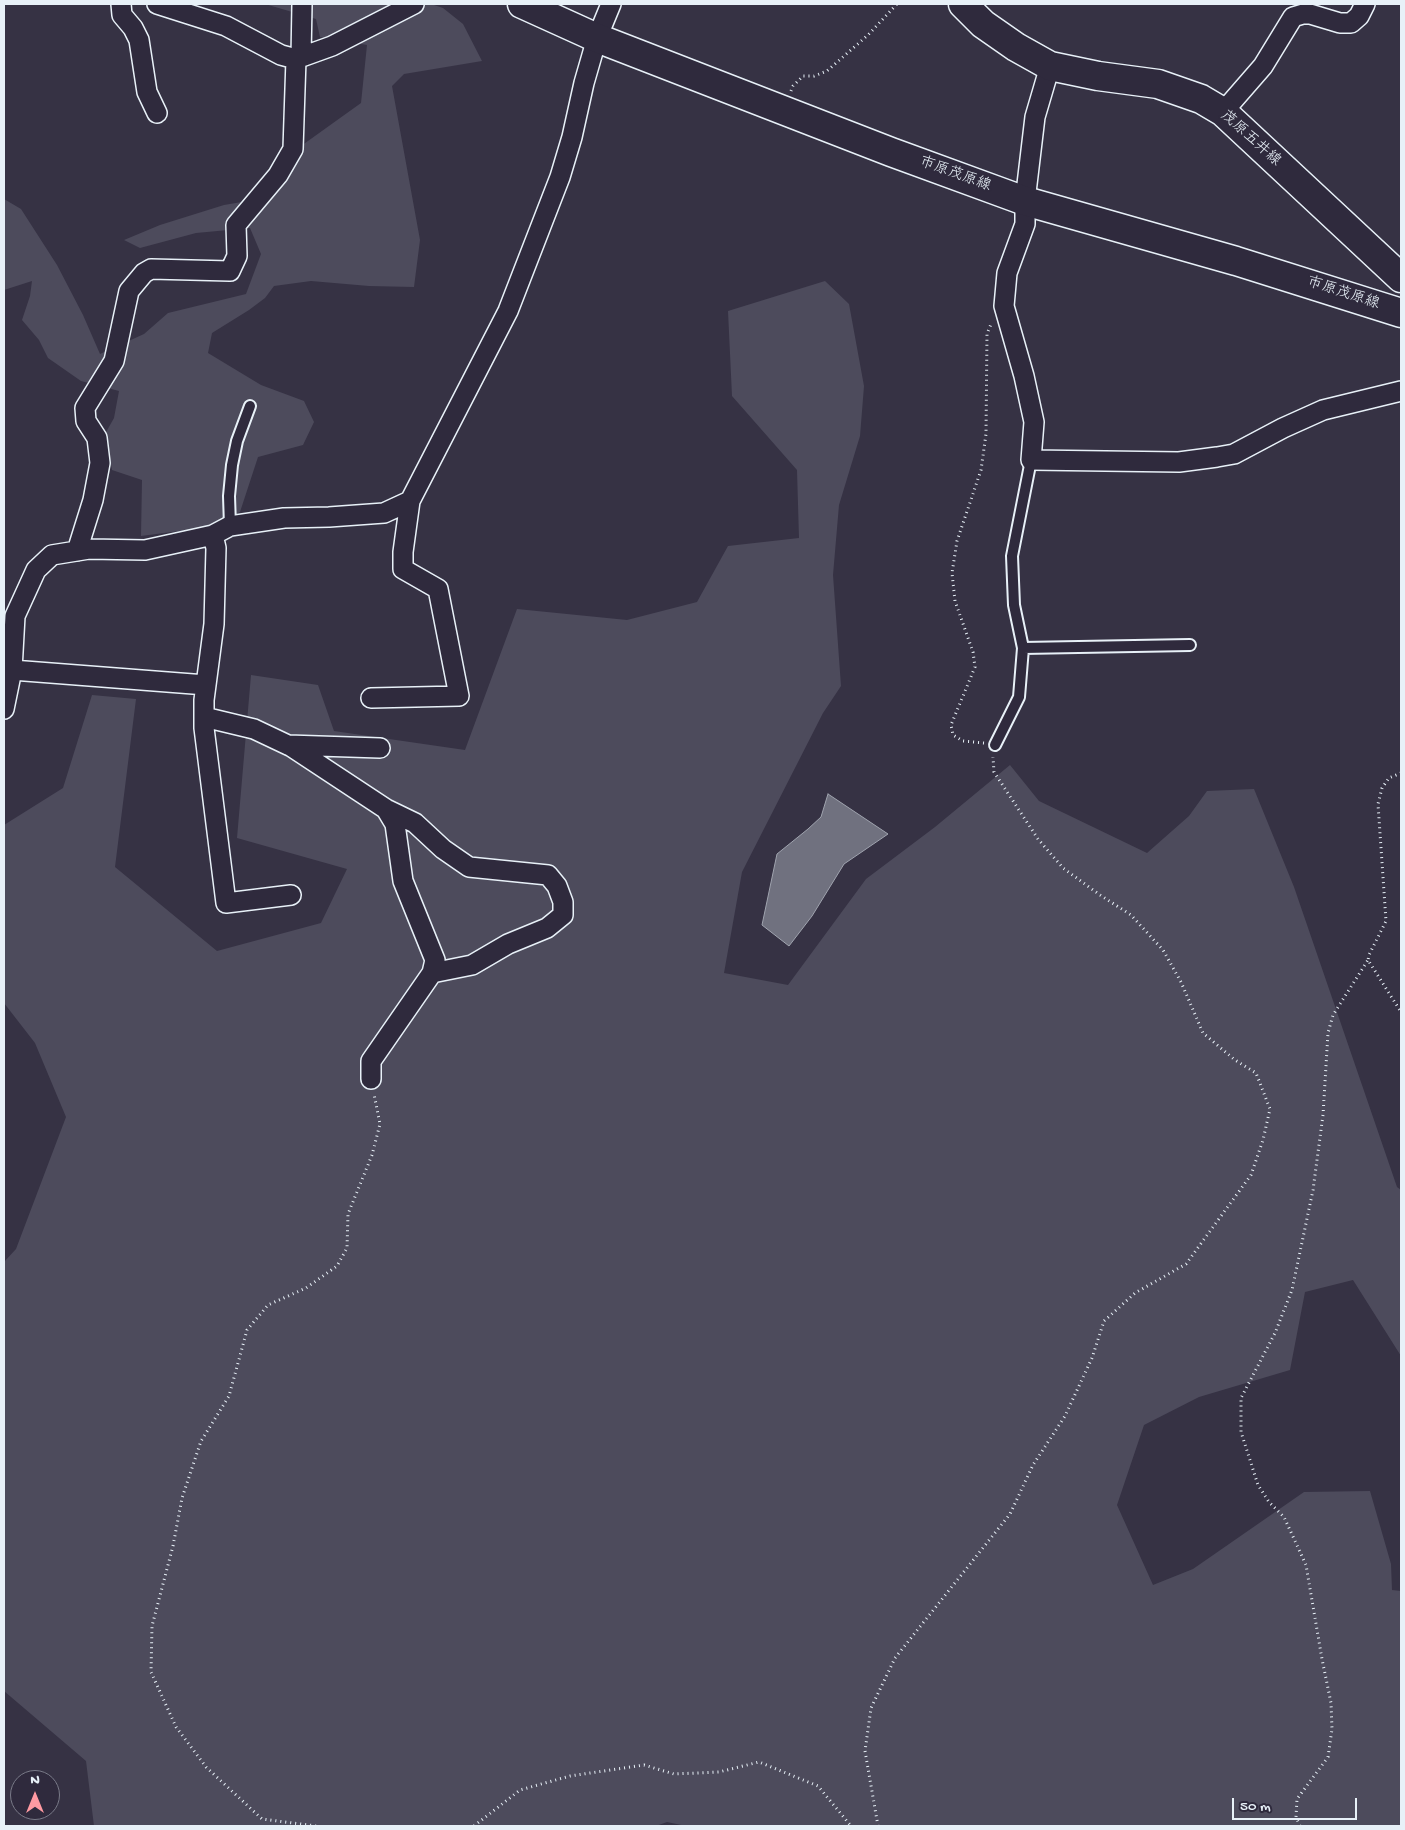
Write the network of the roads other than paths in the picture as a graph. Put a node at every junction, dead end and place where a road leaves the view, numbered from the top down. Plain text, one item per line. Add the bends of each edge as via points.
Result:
1 (121, 4) edge
2 (157, 4) edge
3 (302, 4) edge
4 (414, 4) edge
5 (522, 4) edge
6 (611, 4) edge
7 (964, 4) edge
8 (1365, 4) edge
9 (1290, 10) edge
10 (598, 38) junction
11 (299, 58) junction
12 (1050, 66) junction
13 (1222, 112) junction
14 (157, 113) dead end
15 (1025, 201) junction
16 (1401, 278) edge
17 (1401, 313) edge
18 (1401, 392) edge
19 (250, 406) dead end
20 (1031, 460) junction
21 (410, 501) junction
22 (230, 526) junction
23 (213, 535) junction
24 (77, 551) junction
25 (9, 615) edge
26 (1190, 645) dead end
27 (1023, 648) junction
28 (12, 670) junction
29 (206, 686) junction
30 (371, 698) dead end
31 (4, 709) edge
32 (204, 717) junction
33 (286, 744) junction
34 (995, 745) road end
35 (380, 748) dead end
36 (386, 809) junction
37 (291, 896) dead end
38 (432, 973) junction
39 (371, 1079) road end

1 - 14 street via 122,15 139,40 147,92
2 - 11 street via 226,26 281,55
3 - 11 street
4 - 11 street via 332,46
5 - 10 main road, 市原茂原線
6 - 10 street
7 - 12 main road, 茂原五井線 via 983,24
8 - 9 street via 1351,23
9 - 13 street via 1263,66
10 - 15 main road, 市原茂原線
10 - 21 street via 560,177 508,311
11 - 24 street via 293,149 278,175 236,225 237,256 230,271 151,268 129,291 114,361 85,408 86,421 97,438 100,464
12 - 13 main road, 茂原五井線 via 1158,84 1201,99
12 - 15 street via 1034,117
13 - 16 main road, 茂原五井線
15 - 17 main road, 市原茂原線 via 1236,261
15 - 20 street via 1025,224 1007,273 1004,306 1034,422
18 - 20 street via 1323,410 1234,454 1218,457 1179,462
19 - 22 lane via 232,465
20 - 27 lane via 1012,556 1014,605
21 - 22 street via 384,512 284,518
21 - 30 street via 403,569 438,589 459,696
22 - 23 street
23 - 24 street via 145,550
23 - 29 street via 216,548 214,624
24 - 25 street via 52,555 36,570
25 - 28 street
26 - 27 lane
27 - 34 lane via 1019,698
28 - 29 street
28 - 31 street
29 - 32 street
32 - 33 street via 254,729
32 - 37 street via 226,903
33 - 35 street
33 - 36 street
36 - 38 street via 395,824 403,881 435,960
36 - 38 street via 415,823 442,849 469,867 548,875 557,886 563,902 563,915 547,928 508,944 472,965
38 - 39 street via 371,1061

